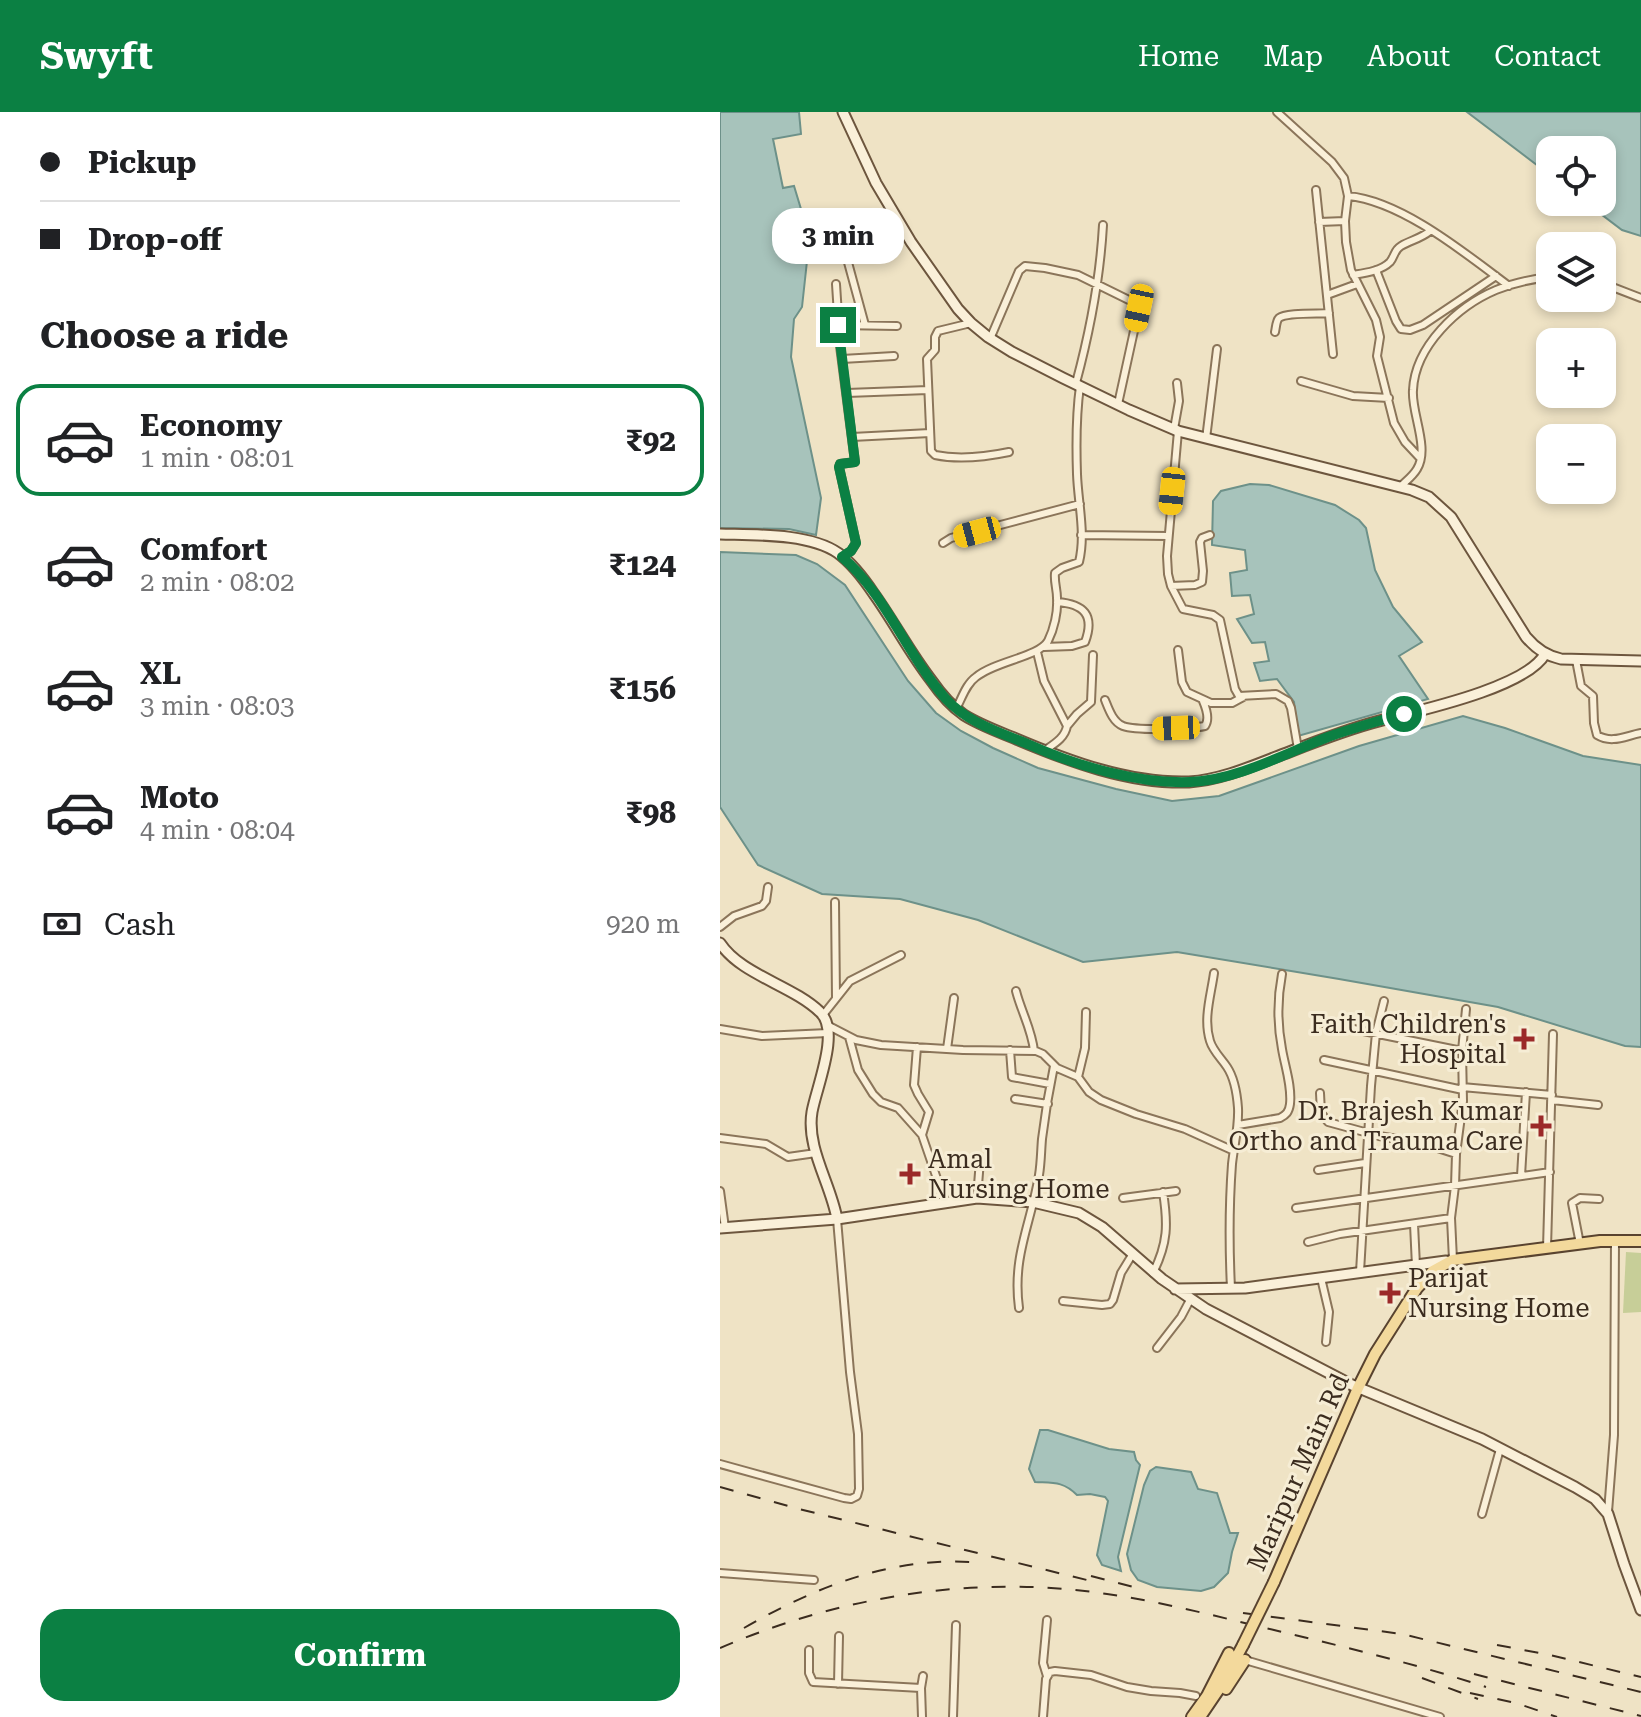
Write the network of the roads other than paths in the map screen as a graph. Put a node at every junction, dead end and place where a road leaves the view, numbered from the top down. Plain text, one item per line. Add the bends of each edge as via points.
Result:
1 (843, 112) edge
2 (1277, 112) edge
3 (1316, 190) dead end
4 (1348, 196) junction
5 (1345, 221) junction
6 (1319, 222) junction
7 (1103, 225) dead end
8 (1430, 231) junction
9 (843, 244) dead end
10 (1376, 270) junction
11 (1353, 275) junction
12 (1496, 276) junction
13 (1536, 280) edge
14 (836, 284) dead end
15 (1357, 284) junction
16 (1098, 285) junction
17 (1509, 286) junction
18 (1616, 288) edge
19 (1327, 295) junction
20 (1641, 298) edge
21 (1329, 313) junction
22 (971, 323) junction
23 (838, 325) junction
24 (865, 325) junction
25 (897, 326) dead end
26 (1275, 332) dead end
27 (990, 339) junction
28 (1217, 349) dead end
29 (1333, 354) dead end
30 (894, 356) dead end
31 (842, 359) junction
32 (1301, 381) dead end
33 (1177, 383) dead end
34 (1078, 384) junction
35 (928, 390) junction
36 (847, 393) junction
37 (1389, 398) junction
38 (1118, 404) junction
39 (1176, 430) junction
40 (930, 433) junction
41 (852, 437) junction
42 (1206, 439) junction
43 (1009, 452) dead end
44 (1420, 458) junction
45 (1400, 487) junction
46 (1080, 504) junction
47 (720, 534) edge
48 (1081, 535) junction
49 (1210, 535) dead end
50 (1168, 536) junction
51 (943, 543) dead end
52 (842, 557) junction
53 (1171, 586) junction
54 (1057, 602) junction
55 (1044, 647) junction
56 (1178, 650) dead end
57 (1037, 652) junction
58 (1545, 654) junction
59 (1093, 655) dead end
60 (1576, 660) junction
61 (1641, 661) edge
62 (1244, 697) junction
63 (1105, 700) dead end
64 (1203, 701) junction
65 (956, 709) junction
66 (1067, 726) junction
67 (1641, 733) edge
68 (1298, 749) junction
69 (1044, 751) junction
70 (768, 887) dead end
71 (835, 902) dead end
72 (720, 927) edge
73 (720, 943) edge
74 (901, 955) dead end
75 (1214, 973) dead end
76 (1282, 974) dead end
77 (1016, 991) dead end
78 (836, 998) junction
79 (954, 998) dead end
80 (1384, 1001) dead end
81 (1466, 1009) dead end
82 (1086, 1012) dead end
83 (1324, 1023) dead end
84 (826, 1024) junction
85 (720, 1029) edge
86 (1376, 1033) junction
87 (1553, 1034) dead end
88 (849, 1037) junction
89 (917, 1047) junction
90 (947, 1049) junction
91 (1010, 1050) junction
92 (1034, 1051) junction
93 (1462, 1051) junction
94 (1324, 1060) dead end
95 (1054, 1066) junction
96 (1373, 1072) junction
97 (1078, 1077) junction
98 (1050, 1084) junction
99 (1462, 1089) junction
100 (1526, 1092) junction
101 (1320, 1093) dead end
102 (1552, 1098) junction
103 (1015, 1099) dead end
104 (1048, 1104) junction
105 (1598, 1105) dead end
106 (1238, 1125) junction
107 (1368, 1133) junction
108 (922, 1135) junction
109 (720, 1138) edge
110 (1234, 1151) junction
111 (816, 1153) junction
112 (1456, 1154) junction
113 (980, 1160) dead end
114 (1365, 1163) junction
115 (1318, 1170) dead end
116 (1550, 1172) junction
117 (1521, 1176) junction
118 (1455, 1186) junction
119 (720, 1191) edge
120 (1176, 1191) dead end
121 (1163, 1192) junction
122 (977, 1198) junction
123 (1123, 1198) dead end
124 (1364, 1198) junction
125 (1599, 1199) dead end
126 (945, 1202) junction
127 (1033, 1202) junction
128 (1296, 1208) dead end
129 (1451, 1218) junction
130 (837, 1219) junction
131 (1414, 1224) junction
132 (723, 1228) edge
133 (1362, 1232) junction
134 (1615, 1240) junction
135 (1641, 1241) edge
136 (1308, 1242) dead end
137 (1580, 1244) junction
138 (1547, 1248) junction
139 (1132, 1255) junction
140 (1453, 1260) junction
141 (1416, 1266) junction
142 (1360, 1272) junction
143 (1153, 1273) junction
144 (1321, 1278) junction
145 (1231, 1288) junction
146 (1175, 1289) junction
147 (1190, 1300) junction
148 (1063, 1301) dead end
149 (1019, 1308) dead end
150 (1326, 1342) dead end
151 (1157, 1348) dead end
152 (1358, 1388) junction
153 (1500, 1449) junction
154 (720, 1464) edge
155 (1482, 1514) dead end
156 (1608, 1514) junction
157 (720, 1573) edge
158 (814, 1580) dead end
159 (1641, 1610) edge
160 (1047, 1620) dead end
161 (956, 1625) dead end
162 (839, 1636) dead end
163 (809, 1650) dead end
164 (1229, 1653) dead end
165 (1245, 1660) joint
166 (923, 1676) dead end
167 (1047, 1676) junction
168 (838, 1684) junction
169 (921, 1688) junction
170 (1196, 1696) dead end
171 (922, 1717) edge
172 (953, 1717) edge
173 (1043, 1717) edge
174 (1192, 1717) edge
175 (1200, 1717) edge
176 (1208, 1717) edge
177 (1440, 1717) edge

1 - 22 street via 894,215
2 - 4 street via 1339,170
3 - 6 street
4 - 5 street
4 - 8 street via 1377,203
5 - 6 street
5 - 11 street
6 - 19 street
7 - 16 street
8 - 10 street via 1400,246 1391,261
8 - 12 street
9 - 24 street
10 - 11 street
10 - 12 street via 1396,321 1405,330 1423,325
11 - 15 street
12 - 17 street
13 - 17 street
14 - 23 street
15 - 19 street
15 - 37 street via 1376,320 1377,356
16 - 27 street via 1078,275 1025,266
16 - 34 street
16 - 38 street via 1139,305
17 - 44 street via 1457,315 1423,355 1413,389
18 - 20 street
19 - 21 street
21 - 26 street via 1280,317
21 - 29 street
22 - 27 street
22 - 35 street via 938,331 935,350 927,359
23 - 24 street
23 - 31 street
24 - 25 street
27 - 34 street
28 - 42 street
30 - 31 street
31 - 36 street
32 - 37 street via 1353,396
33 - 39 street
34 - 38 street
34 - 46 street
35 - 36 street
35 - 40 street
36 - 41 street
37 - 44 street via 1397,431
38 - 39 street
39 - 42 street
39 - 50 street
40 - 41 street
40 - 43 street via 931,451 939,456
41 - 52 street via 855,462 839,467 856,543
42 - 45 street
44 - 45 street
45 - 58 street via 1429,497 1445,510 1526,637
46 - 48 street
46 - 51 street
47 - 52 street via 804,540
48 - 50 street
48 - 54 street via 1079,562 1055,573
49 - 53 street via 1200,542 1202,582
50 - 53 street
52 - 65 street
53 - 62 street via 1183,609 1220,620 1237,693
54 - 55 street
54 - 55 street via 1076,604 1084,611 1087,640
55 - 57 street
56 - 64 street via 1184,688
57 - 65 street via 976,677
57 - 66 street via 1044,681
58 - 60 street
58 - 68 street via 1534,667 1481,692
59 - 66 street via 1091,702
60 - 61 street
60 - 67 street via 1581,686 1593,696 1597,735 1612,740
62 - 64 street via 1225,704
62 - 68 street via 1276,694 1288,701
63 - 64 street via 1122,725 1136,728 1205,726
65 - 69 street
66 - 69 street via 1062,738
68 - 69 street via 1231,774 1190,782 1113,772
70 - 72 street via 762,906
71 - 78 street
73 - 84 street via 736,961 778,983
74 - 78 street via 860,975
75 - 106 street via 1209,1036 1234,1080
76 - 106 street via 1278,1012 1289,1111 1280,1118
77 - 92 street
78 - 84 street
79 - 90 street
80 - 86 street
81 - 93 street
82 - 97 street
83 - 86 street
84 - 85 street via 762,1036
84 - 88 street
84 - 111 street via 824,1064 811,1115
86 - 93 street
86 - 96 street
87 - 102 street
88 - 89 street
88 - 108 street via 858,1070 873,1094 898,1108
89 - 90 street
89 - 108 street via 914,1085 929,1112
90 - 91 street
91 - 92 street
91 - 98 street via 1012,1077
92 - 95 street
93 - 99 street
94 - 96 street
95 - 97 street
95 - 98 street
96 - 99 street
96 - 107 street
97 - 110 street via 1101,1100
98 - 104 street
99 - 100 street
99 - 112 street
100 - 102 street
100 - 117 street
101 - 107 street via 1325,1120
102 - 105 street
102 - 116 street
103 - 104 street
104 - 127 street
106 - 110 street
107 - 112 street
107 - 114 street
108 - 126 street
109 - 111 street via 766,1144 788,1157
110 - 145 street
111 - 130 street
112 - 118 street
113 - 122 street
114 - 115 street
114 - 124 street
116 - 117 street
116 - 138 street
117 - 118 street
118 - 124 street
118 - 129 street
119 - 132 street
120 - 121 street
121 - 123 street
121 - 143 street via 1166,1243
122 - 126 street
122 - 127 street
124 - 128 street
124 - 133 street
125 - 137 street via 1572,1203
126 - 130 street
127 - 139 street via 1089,1218
127 - 149 street via 1017,1273
129 - 131 street
129 - 140 street
130 - 132 street
130 - 154 street via 858,1434 857,1496 844,1498
131 - 133 street
131 - 141 street
133 - 136 street
133 - 142 street
134 - 135 main road
134 - 137 main road
134 - 156 street
137 - 138 main road
138 - 140 main road
139 - 143 street
139 - 148 street via 1110,1304
140 - 141 street
140 - 152 main road, Maripur Main Rd via 1417,1288
141 - 142 street
142 - 144 street
143 - 146 street
144 - 145 street
144 - 150 street via 1329,1312
145 - 146 street
146 - 147 street
147 - 151 street
147 - 152 street
152 - 153 street
152 - 175 main road, Maripur Main Rd, bridge via 1274,1582
153 - 155 street
153 - 156 street via 1586,1493
156 - 159 street
157 - 158 street
160 - 167 street
161 - 172 street
162 - 168 street
163 - 168 street via 813,1682
164 - 174 main road
165 - 176 main road
165 - 177 street
166 - 169 street
167 - 170 street via 1073,1672 1127,1687
167 - 173 street
168 - 169 street
169 - 171 street

